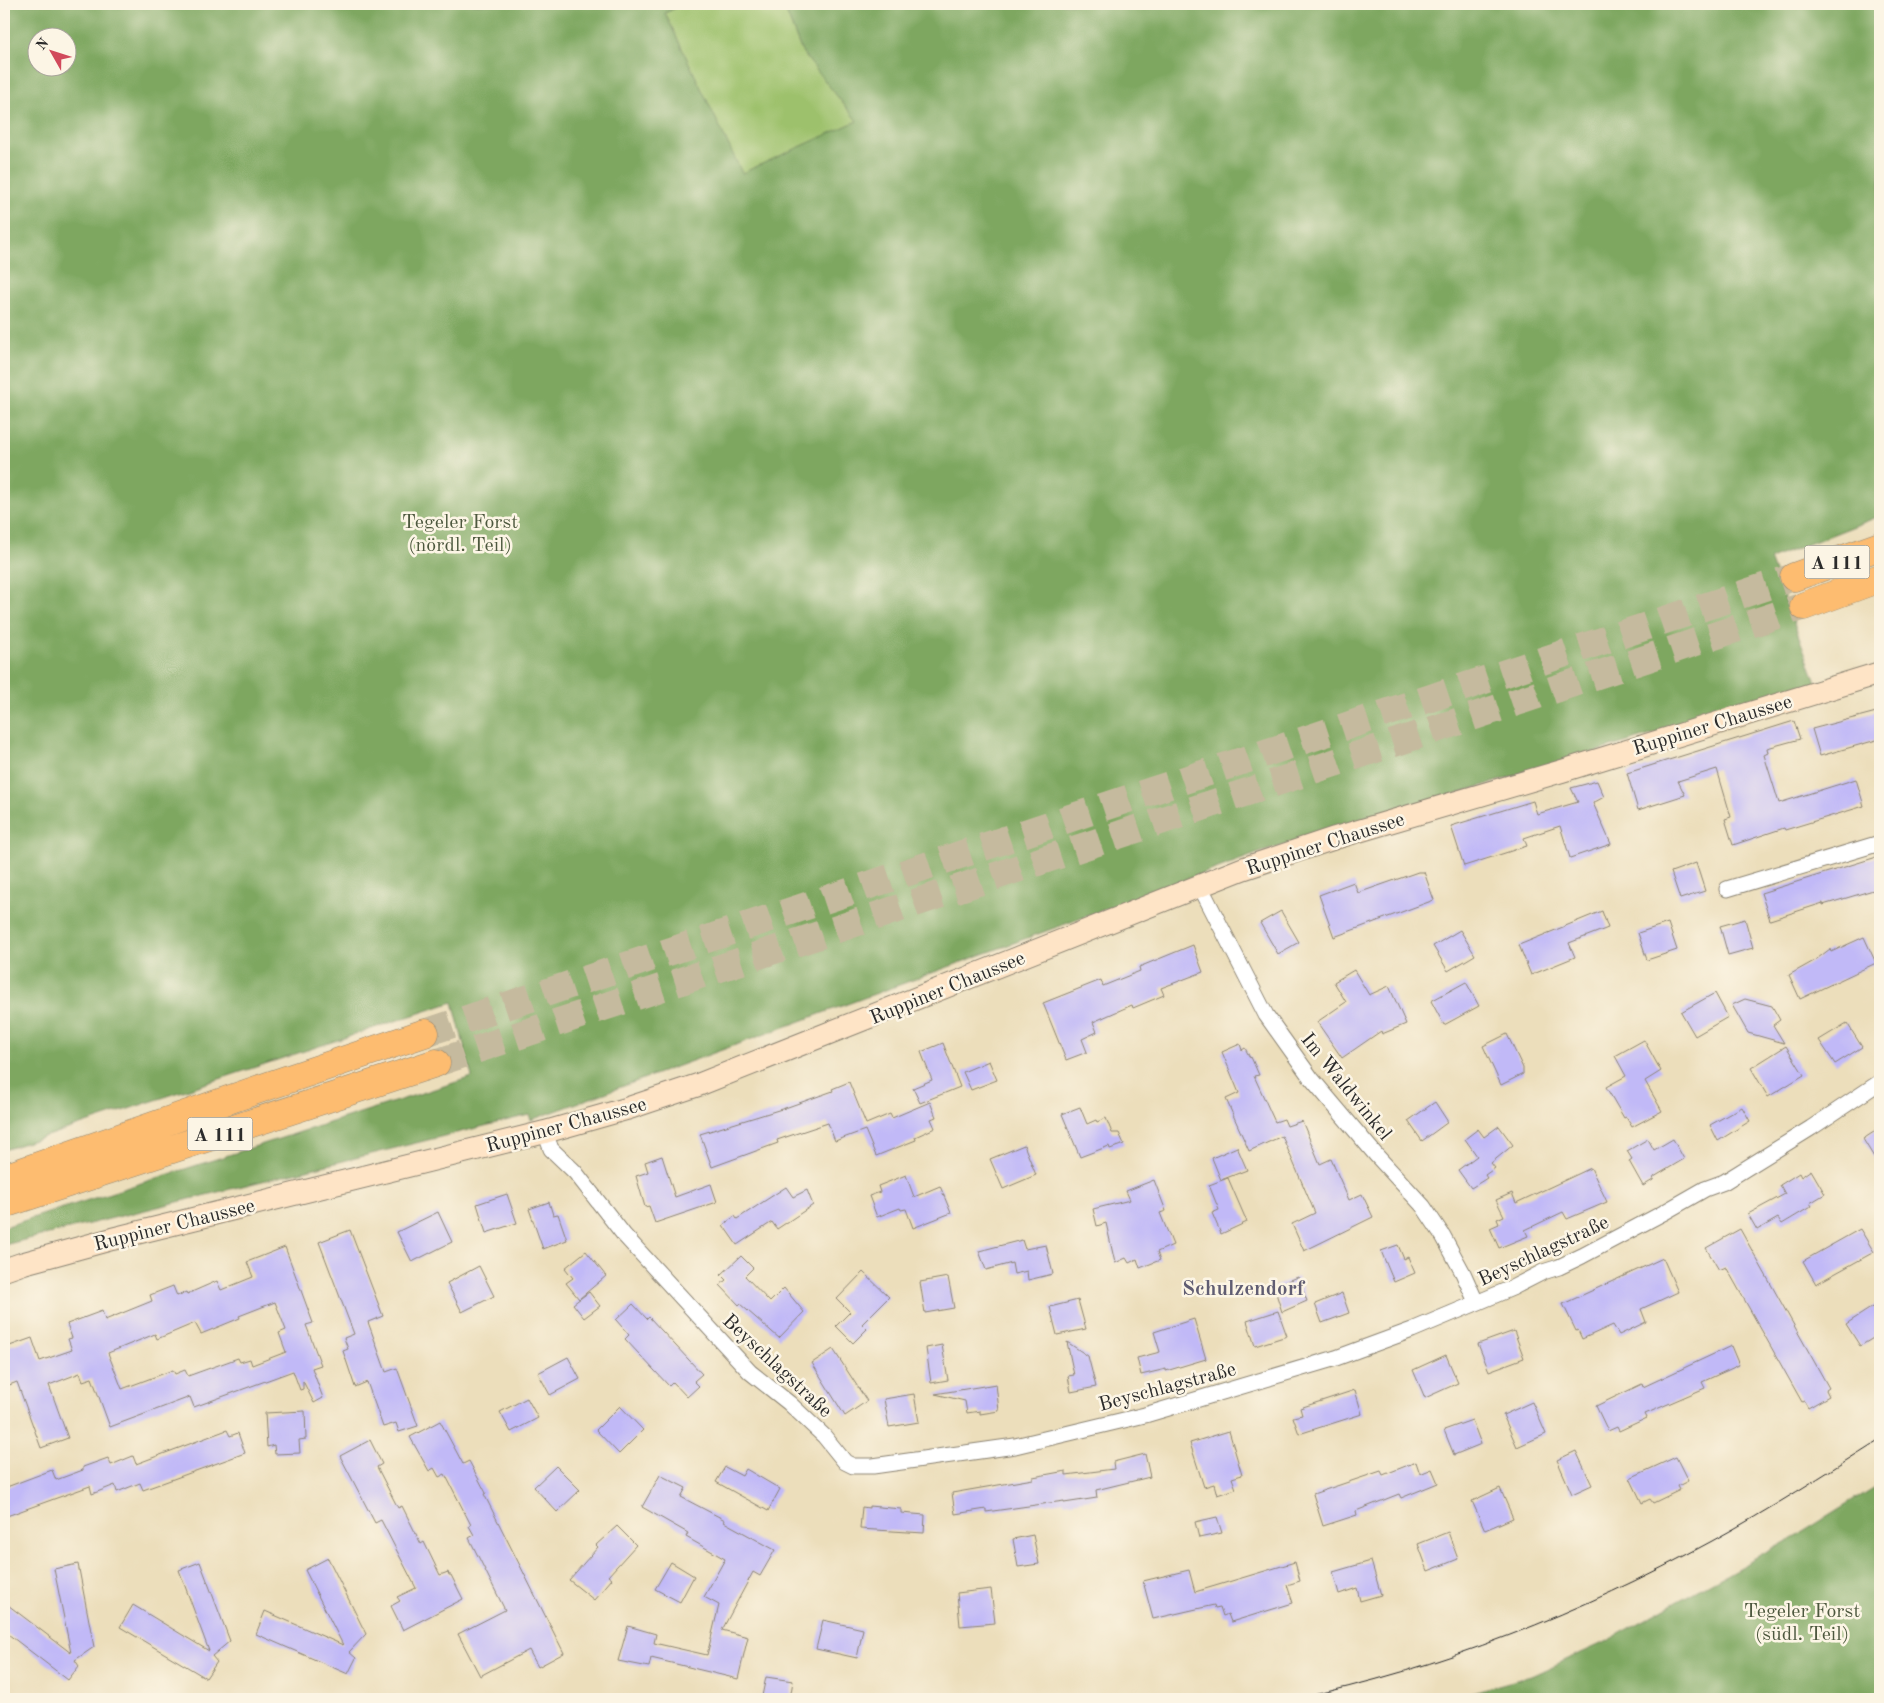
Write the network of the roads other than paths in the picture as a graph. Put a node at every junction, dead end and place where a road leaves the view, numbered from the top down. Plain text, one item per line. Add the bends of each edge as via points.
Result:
1 (1880, 546) edge
2 (1794, 577) tunnel mouth
3 (1880, 578) edge
4 (1804, 606) tunnel mouth
5 (1880, 673) edge
6 (1880, 843) edge
7 (1200, 886) junction
8 (1727, 889) dead end
9 (425, 1033) tunnel mouth
10 (436, 1063) tunnel mouth
11 (1880, 1082) edge
12 (544, 1132) junction
13 (4, 1178) edge
14 (4, 1204) edge
15 (4, 1270) edge
16 (1476, 1302) junction

1 - 2 highway, A 111
3 - 4 highway, A 111
5 - 7 street, Ruppiner Chaussee via 1330,840
6 - 8 street
7 - 12 street, Ruppiner Chaussee via 698,1085
7 - 16 street, Im Waldwinkel via 1266,1015 1311,1078 1423,1206 1455,1258
9 - 13 highway, A 111
10 - 14 highway, A 111
11 - 16 street, Beyschlagstraße via 1724,1182 1705,1189 1560,1267
12 - 15 street, Ruppiner Chaussee via 112,1239
12 - 16 street, Beyschlagstraße via 551,1148 705,1324 750,1372 789,1403 824,1436 845,1462 853,1466 1015,1446 1162,1411 1336,1358

